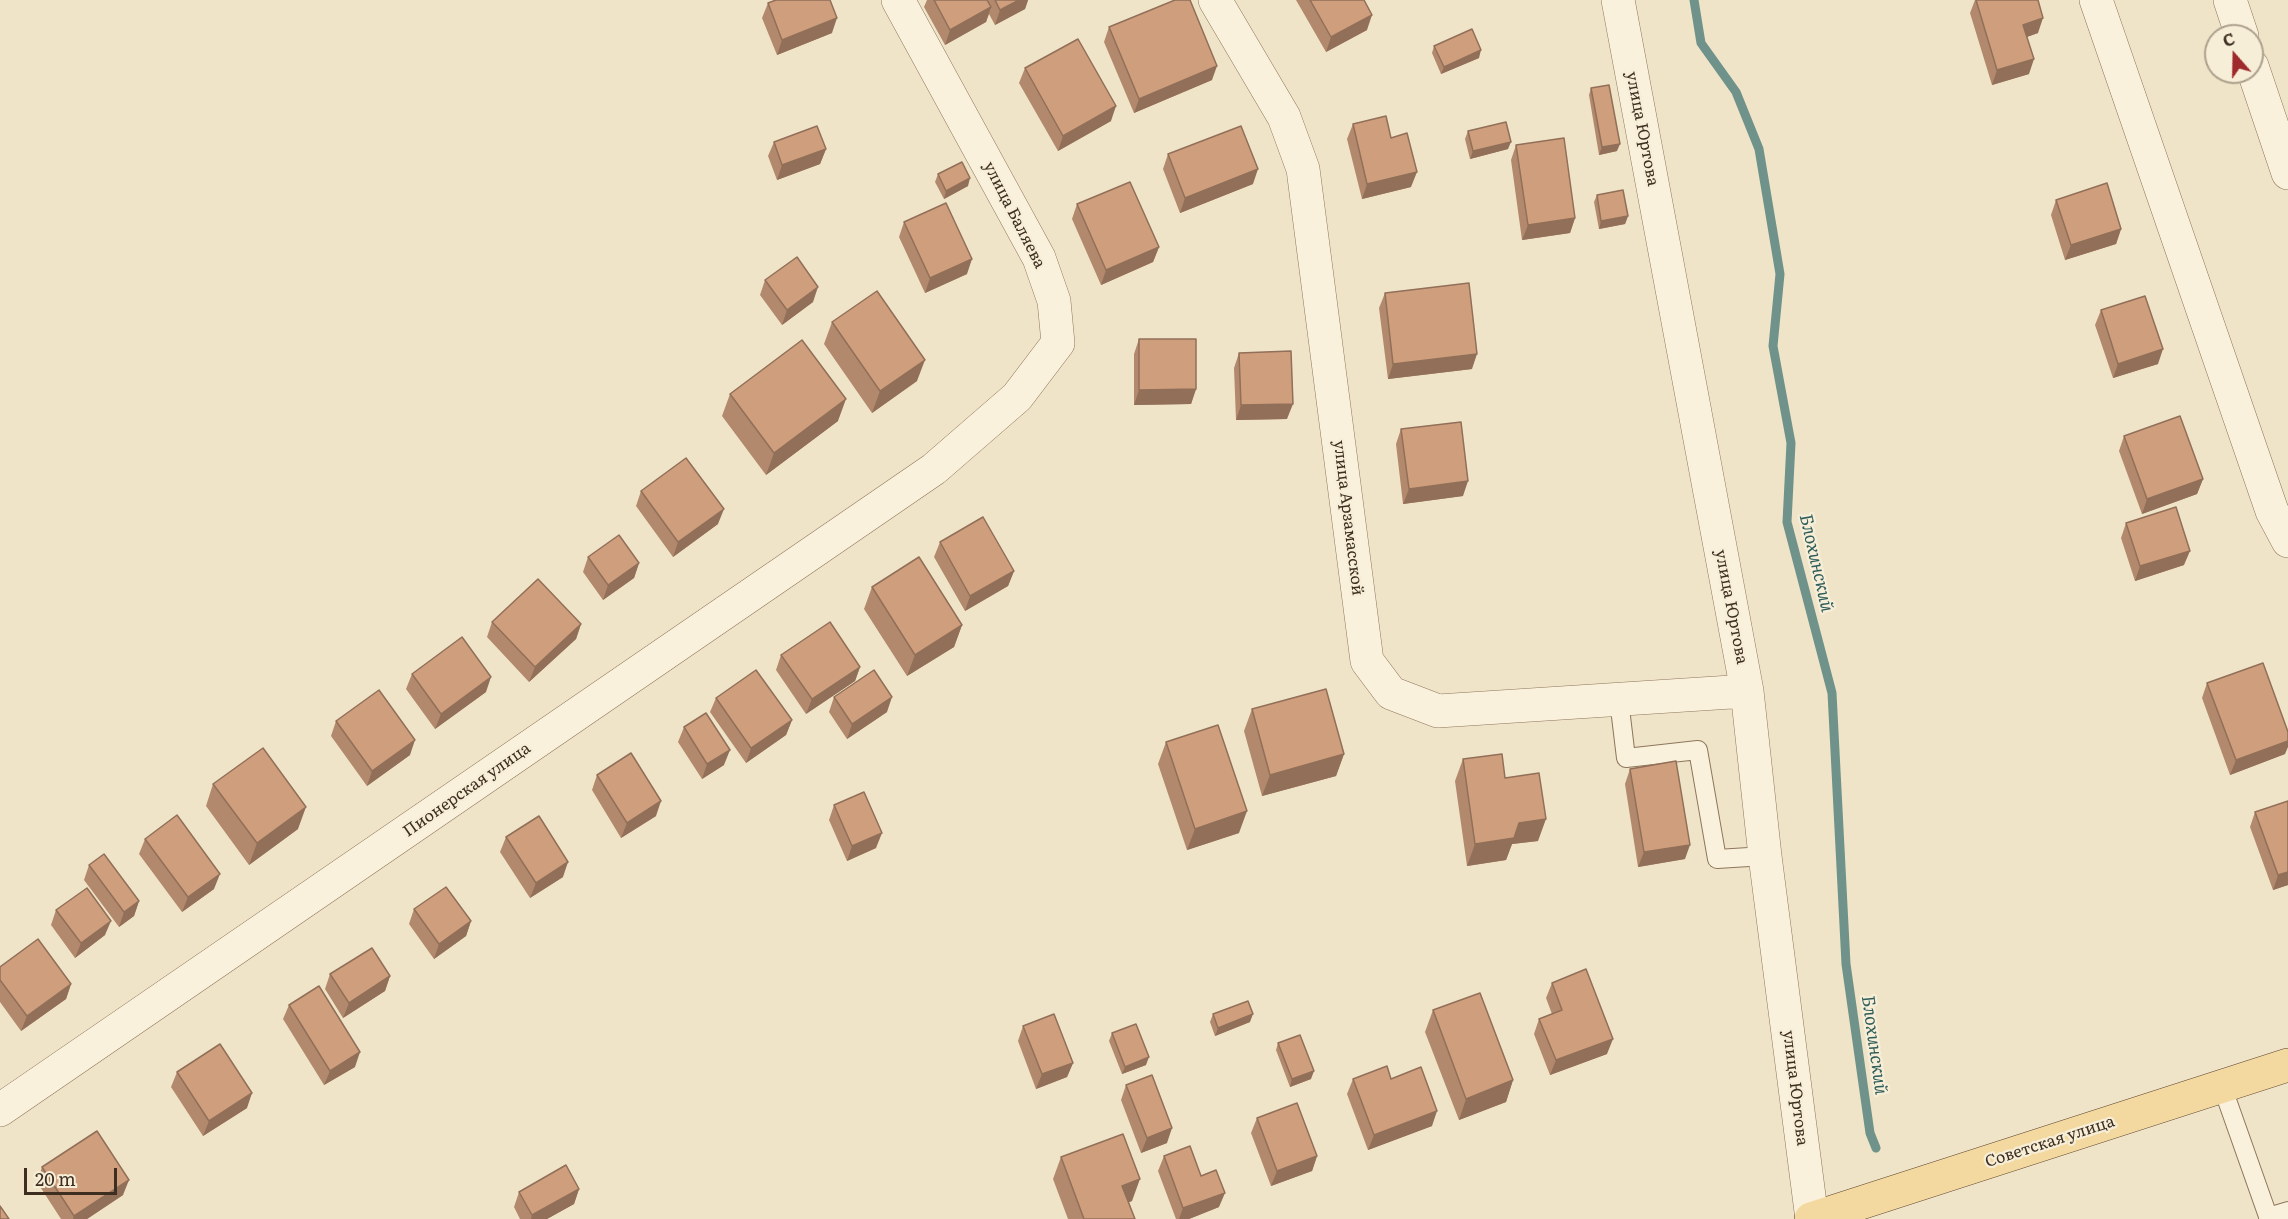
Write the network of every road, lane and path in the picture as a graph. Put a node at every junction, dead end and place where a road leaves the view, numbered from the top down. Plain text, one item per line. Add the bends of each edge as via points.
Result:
1 (898, 0) edge
2 (1215, 0) edge
3 (1618, 0) edge
4 (2096, 0) edge
5 (2230, 0) edge
6 (2238, 24) edge
7 (2258, 84) edge
8 (2288, 172) edge
9 (934, 469) joint
10 (2288, 541) edge
11 (1747, 692) junction
12 (1619, 700) junction
13 (1765, 856) junction
14 (2288, 1065) edge
15 (2222, 1086) junction
16 (0, 1110) edge
17 (2288, 1211) edge
18 (2268, 1218) edge
19 (1811, 1219) edge

1 - 9 street, улица Баляева via 1039,258 1054,302 1058,343 1017,397
2 - 12 street, улица Арзамасской via 1284,117 1303,169 1367,661 1391,693 1438,711
3 - 11 street, улица Юртова
4 - 10 street via 2272,511
5 - 6 street
7 - 8 street
9 - 16 street, Пионерская улица
11 - 12 street, улица Арзамасской
11 - 13 street, улица Юртова
12 - 13 lane via 1626,758 1698,750 1717,859
13 - 19 street, улица Юртова
14 - 15 main road, Советская улица
15 - 18 lane
15 - 19 main road, Советская улица
17 - 18 lane

